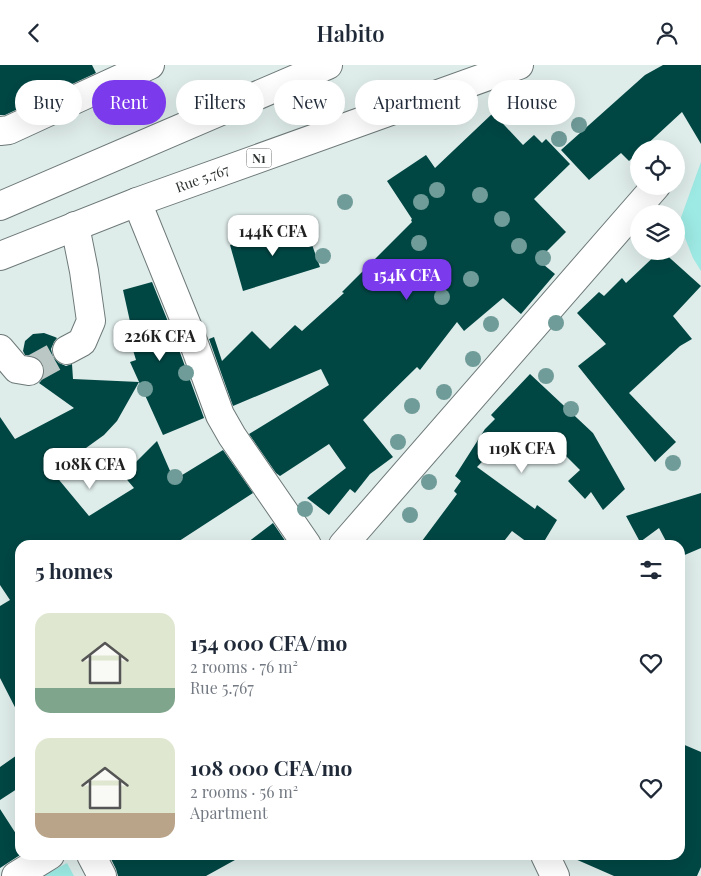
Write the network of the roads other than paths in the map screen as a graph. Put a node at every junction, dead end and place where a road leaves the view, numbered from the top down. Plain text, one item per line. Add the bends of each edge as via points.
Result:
1 (150, 65) edge
2 (328, 65) edge
3 (519, 65) edge
4 (0, 131) edge
5 (648, 195) edge
6 (137, 202) junction
7 (0, 206) edge
8 (75, 226) junction
9 (0, 256) edge
10 (0, 349) edge
11 (67, 350) tunnel mouth
12 (30, 371) dead end
13 (304, 540) edge
14 (347, 540) edge
15 (42, 860) edge
16 (93, 860) edge
17 (547, 860) edge
18 (16, 876) edge
19 (102, 876) edge
20 (555, 876) edge

1 - 4 main road via 9,130
2 - 7 main road
3 - 6 main road, Rue 5.767 / N1
5 - 14 main road
6 - 8 main road, Rue 5.767 / N1
6 - 13 main road via 220,415
8 - 9 main road, Rue 5.767 / N1
8 - 11 main road via 91,321 82,342
10 - 12 main road via 17,369
15 - 18 main road
16 - 19 main road
17 - 20 main road

